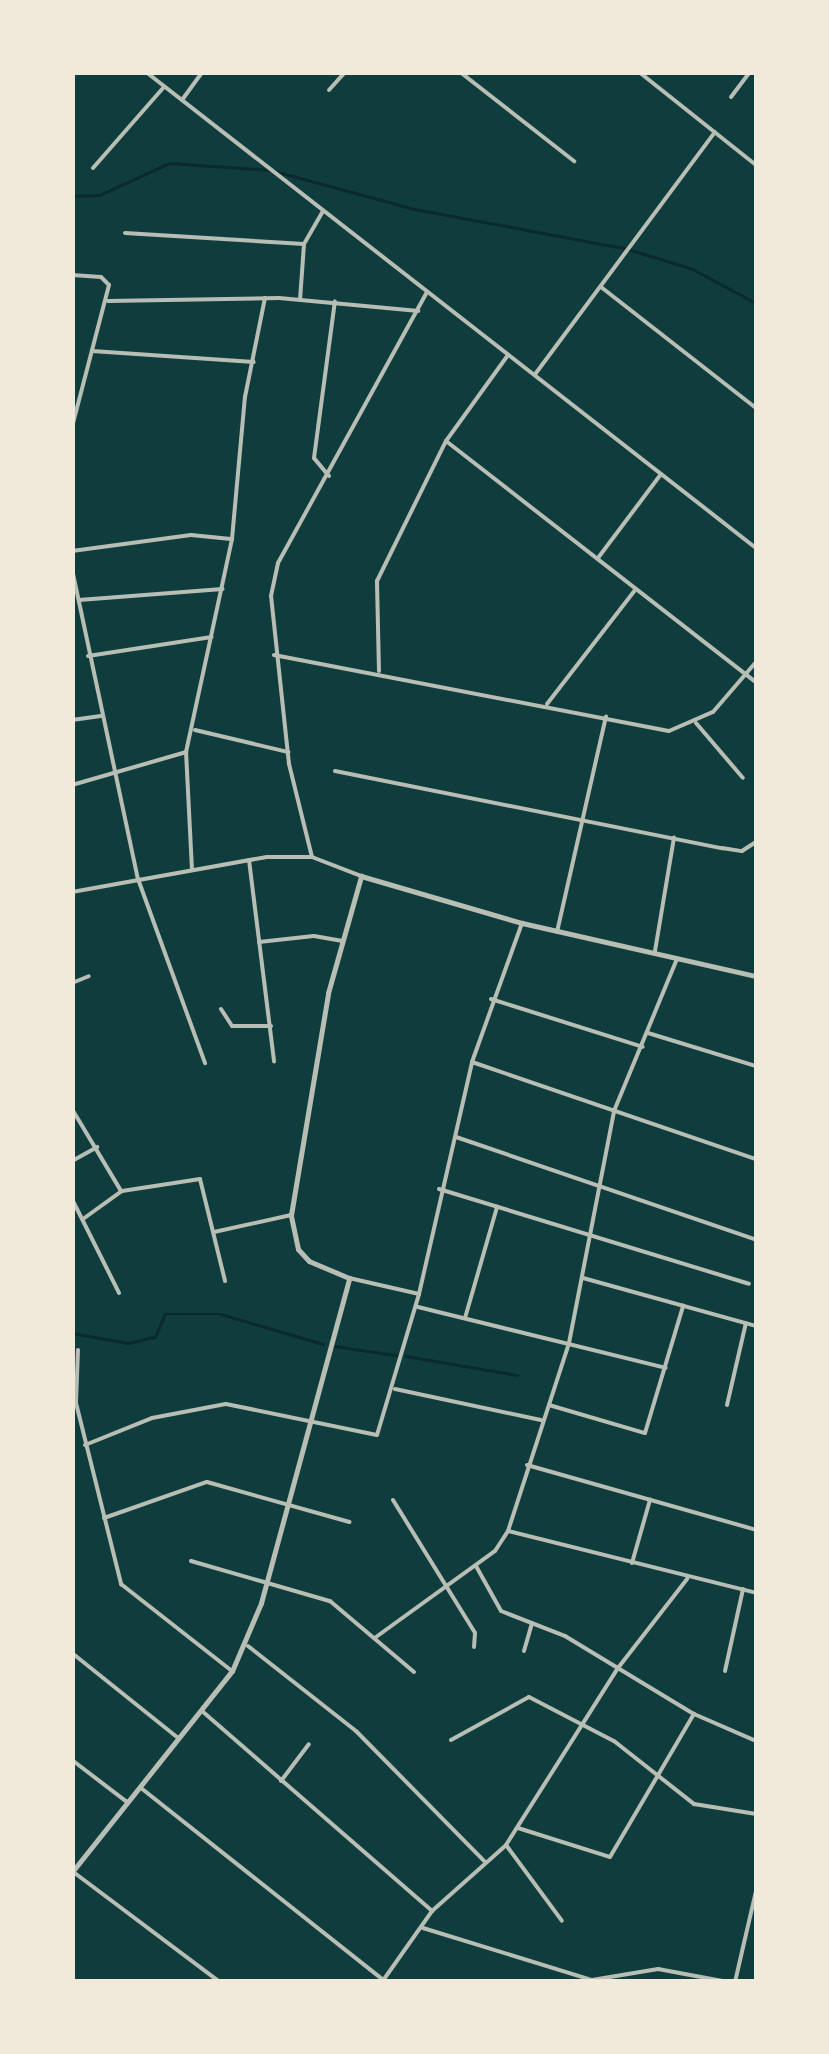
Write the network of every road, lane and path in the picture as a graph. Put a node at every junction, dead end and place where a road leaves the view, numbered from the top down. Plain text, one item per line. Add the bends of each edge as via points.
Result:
1 (146, 72) edge
2 (202, 72) edge
3 (344, 72) edge
4 (460, 72) edge
5 (638, 72) edge
6 (750, 72) edge
7 (164, 88) junction
8 (328, 90) dead end
9 (731, 97) dead end
10 (182, 100) junction
11 (716, 132) junction
12 (574, 162) dead end
13 (756, 165) edge
14 (93, 168) dead end
15 (324, 211) junction
16 (125, 233) dead end
17 (304, 244) junction
18 (72, 275) edge
19 (601, 287) junction
20 (428, 292) junction
21 (266, 298) junction
22 (108, 300) junction
23 (300, 300) junction
24 (335, 301) junction
25 (418, 311) junction
26 (92, 350) junction
27 (508, 355) junction
28 (254, 362) junction
29 (535, 375) junction
30 (756, 408) edge
31 (72, 427) edge
32 (446, 441) junction
33 (661, 474) junction
34 (329, 476) junction
35 (232, 540) junction
36 (756, 548) edge
37 (72, 551) edge
38 (598, 558) junction
39 (72, 570) edge
40 (223, 589) junction
41 (636, 589) junction
42 (78, 600) junction
43 (212, 637) junction
44 (88, 656) junction
45 (274, 656) junction
46 (756, 662) edge
47 (379, 671) junction
48 (746, 674) junction
49 (756, 682) edge
50 (546, 706) junction
51 (101, 716) junction
52 (606, 717) junction
53 (72, 720) edge
54 (696, 724) junction
55 (193, 729) junction
56 (186, 752) junction
57 (288, 752) junction
58 (335, 770) dead end
59 (116, 772) junction
60 (743, 778) dead end
61 (72, 785) edge
62 (584, 820) junction
63 (674, 838) junction
64 (756, 842) edge
65 (312, 857) junction
66 (249, 860) junction
67 (192, 870) junction
68 (361, 876) junction
69 (138, 879) junction
70 (72, 892) edge
71 (522, 924) junction
72 (557, 932) junction
73 (343, 940) junction
74 (258, 942) junction
75 (654, 954) junction
76 (676, 959) junction
77 (89, 976) dead end
78 (756, 976) edge
79 (72, 983) edge
80 (491, 999) junction
81 (220, 1009) dead end
82 (273, 1026) junction
83 (648, 1033) junction
84 (644, 1046) junction
85 (274, 1061) dead end
86 (472, 1062) junction
87 (205, 1063) dead end
88 (756, 1066) edge
89 (72, 1109) edge
90 (614, 1111) junction
91 (456, 1137) junction
92 (97, 1147) junction
93 (756, 1159) edge
94 (72, 1161) edge
95 (600, 1182) junction
96 (440, 1190) junction
97 (122, 1191) junction
98 (72, 1199) edge
99 (497, 1208) junction
100 (291, 1214) junction
101 (83, 1219) junction
102 (214, 1232) junction
103 (587, 1236) junction
104 (756, 1240) edge
105 (349, 1278) junction
106 (584, 1278) junction
107 (225, 1281) dead end
108 (749, 1284) dead end
109 (119, 1293) dead end
110 (419, 1294) junction
111 (683, 1306) junction
112 (418, 1307) junction
113 (465, 1318) junction
114 (746, 1324) junction
115 (756, 1326) edge
116 (570, 1343) junction
117 (78, 1350) dead end
118 (666, 1368) junction
119 (395, 1389) junction
120 (548, 1404) junction
121 (727, 1405) dead end
122 (541, 1420) junction
123 (311, 1424) junction
124 (85, 1444) junction
125 (527, 1464) junction
126 (393, 1500) dead end
127 (650, 1500) junction
128 (289, 1504) junction
129 (104, 1518) junction
130 (349, 1522) dead end
131 (756, 1530) edge
132 (508, 1531) junction
133 (192, 1560) dead end
134 (632, 1565) junction
135 (476, 1566) junction
136 (687, 1579) junction
137 (266, 1582) junction
138 (445, 1588) junction
139 (743, 1590) junction
140 (756, 1593) edge
141 (532, 1623) junction
142 (376, 1637) junction
143 (248, 1646) junction
144 (474, 1647) dead end
145 (524, 1652) dead end
146 (72, 1653) edge
147 (618, 1668) junction
148 (232, 1671) junction
149 (725, 1671) dead end
150 (414, 1672) dead end
151 (202, 1710) junction
152 (694, 1714) junction
153 (583, 1722) junction
154 (180, 1739) junction
155 (451, 1740) dead end
156 (756, 1741) edge
157 (309, 1744) dead end
158 (72, 1760) edge
159 (659, 1774) junction
160 (282, 1781) junction
161 (140, 1788) junction
162 (127, 1802) junction
163 (756, 1814) edge
164 (518, 1828) junction
165 (506, 1845) junction
166 (484, 1862) junction
167 (73, 1872) edge
168 (756, 1891) edge
169 (432, 1912) junction
170 (562, 1921) dead end
171 (424, 1928) junction
172 (642, 1973) junction
173 (383, 1981) edge
174 (220, 1982) edge
175 (647, 1982) edge
176 (728, 1982) edge
177 (736, 1982) edge

1 - 7 street
2 - 10 street
3 - 8 street
4 - 12 street
5 - 11 street
6 - 9 street
7 - 10 street
7 - 14 street
10 - 15 street
11 - 13 street
11 - 19 street
15 - 17 street
15 - 20 street
16 - 17 street
17 - 23 street
18 - 22 street via 107,280
19 - 29 street
19 - 30 street
20 - 25 street
20 - 27 street
21 - 22 street
21 - 23 street
21 - 28 street
22 - 26 street
23 - 24 street
24 - 25 street
24 - 34 street via 314,458
25 - 34 street
26 - 28 street
26 - 31 street
27 - 29 street
27 - 32 street
28 - 35 street
29 - 33 street
32 - 38 street
32 - 47 street via 374,588
33 - 36 street
33 - 38 street
34 - 45 street via 278,562 268,617
35 - 37 street via 160,538
35 - 40 street
38 - 41 street
39 - 42 street
40 - 42 street
40 - 43 street
41 - 48 street
41 - 50 street
42 - 44 street
43 - 44 street
43 - 55 street
44 - 51 street
45 - 47 street
45 - 57 street
46 - 48 street
47 - 50 street
48 - 49 street
48 - 54 street
50 - 52 street
51 - 53 street
51 - 59 street
52 - 54 street via 669,732
52 - 62 street
54 - 60 street
55 - 56 street
55 - 57 street
56 - 59 street
56 - 67 street
57 - 65 street
58 - 62 street
59 - 61 street
59 - 69 street
62 - 63 street
62 - 72 street
63 - 64 street via 742,851
63 - 75 street
65 - 66 street
65 - 68 street
66 - 67 street
66 - 74 street
67 - 69 street
68 - 71 street
68 - 73 street
69 - 70 street
69 - 87 street
71 - 72 street
71 - 80 street
72 - 75 street
73 - 74 street
73 - 100 street
74 - 82 street
75 - 76 street
76 - 78 street
76 - 83 street
77 - 79 street
80 - 84 street
80 - 86 street
81 - 82 street via 232,1026
82 - 85 street
83 - 84 street
83 - 88 street
84 - 90 street
86 - 90 street
86 - 91 street
89 - 92 street
90 - 93 street
90 - 95 street
91 - 95 street
91 - 96 street
92 - 94 street
92 - 97 street
95 - 103 street
95 - 104 street
96 - 99 street
96 - 110 street
97 - 101 street
97 - 102 street via 200,1179
98 - 101 street
99 - 103 street
99 - 113 street
100 - 102 street
100 - 105 street via 298,1249
101 - 109 street
102 - 107 street
103 - 106 street
103 - 108 street
105 - 110 street
105 - 123 street
106 - 111 street
106 - 116 street
110 - 112 street
111 - 114 street
111 - 118 street
112 - 113 street
112 - 119 street
113 - 116 street
114 - 115 street
114 - 121 street
116 - 118 street
116 - 120 street
117 - 124 street via 74,1376
118 - 120 street via 649,1427 640,1436
119 - 122 street
119 - 123 street via 377,1435
120 - 122 street
122 - 125 street
123 - 124 street via 226,1404 152,1418
123 - 128 street
124 - 129 street
125 - 127 street
125 - 132 street
126 - 138 street
127 - 131 street
127 - 134 street
128 - 129 street via 207,1482
128 - 130 street
128 - 137 street
129 - 148 street via 130,1597
132 - 134 street
132 - 135 street
133 - 137 street
134 - 136 street
135 - 138 street
135 - 141 street via 497,1607
136 - 139 street
136 - 147 street
137 - 142 street via 330,1601
137 - 143 street
138 - 142 street
138 - 144 street via 475,1633
139 - 140 street
139 - 149 street
141 - 145 street
141 - 147 street
142 - 150 street
143 - 148 street
143 - 166 street via 356,1730
146 - 154 street
147 - 152 street
147 - 153 street
148 - 151 street
151 - 154 street
151 - 160 street
152 - 156 street
152 - 159 street
153 - 155 street via 529,1697
153 - 159 street
153 - 164 street
154 - 161 street
157 - 160 street
158 - 162 street
159 - 163 street via 706,1810
159 - 164 street via 604,1859
160 - 169 street
161 - 162 street
161 - 173 street
162 - 167 street
164 - 165 street
165 - 166 street
165 - 170 street
166 - 169 street
167 - 174 street
168 - 177 street
169 - 171 street
171 - 172 street via 592,1980
171 - 173 street
172 - 175 street
172 - 176 street via 690,1971

